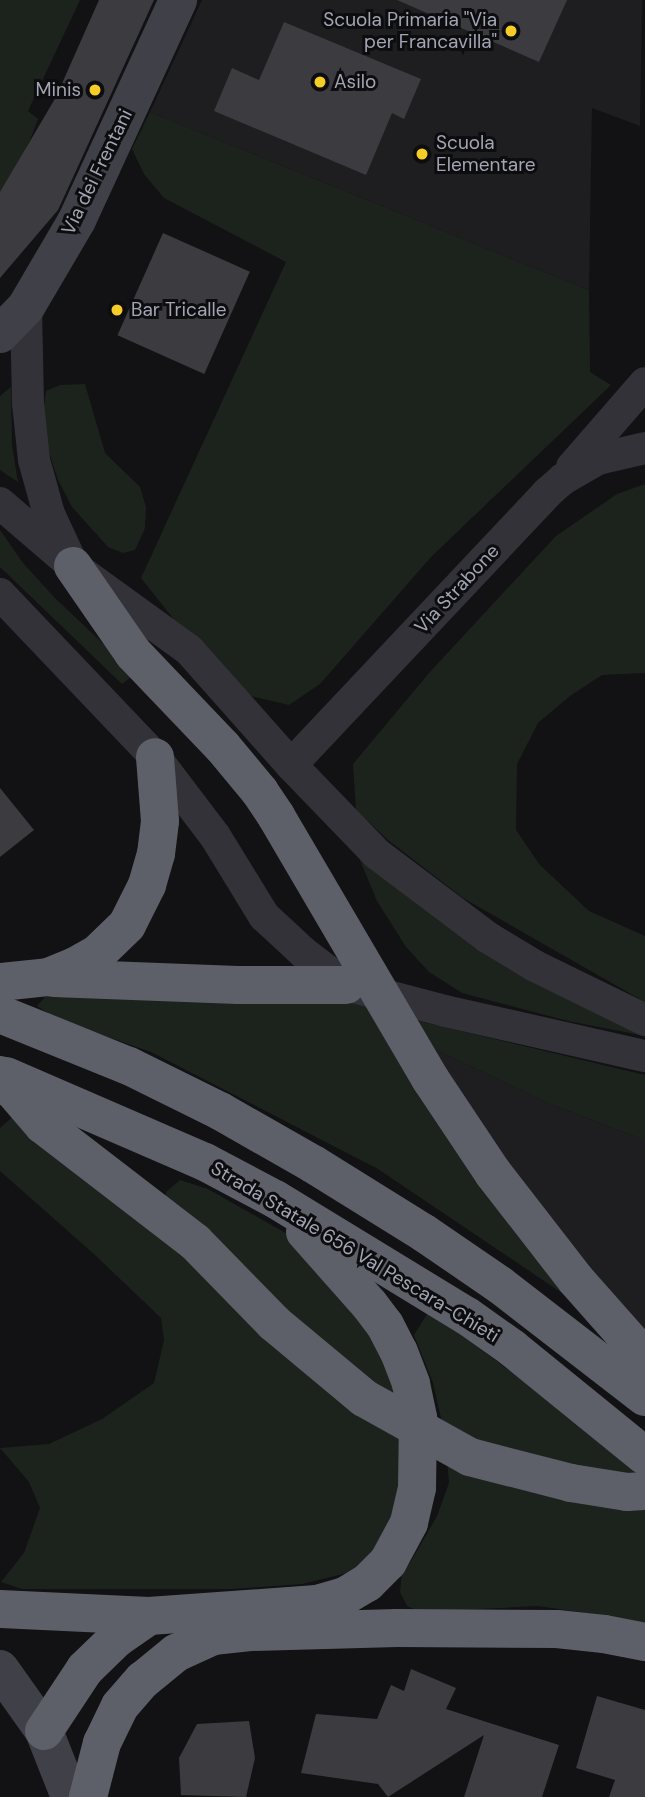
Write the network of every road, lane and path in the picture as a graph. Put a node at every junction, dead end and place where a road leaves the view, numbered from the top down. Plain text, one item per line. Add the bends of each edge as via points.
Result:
1 (178, 0) edge
2 (26, 307) junction
3 (0, 334) edge
4 (645, 383) edge
5 (645, 448) edge
6 (563, 479) junction
7 (0, 503) edge
8 (73, 566) junction
9 (0, 594) edge
10 (155, 757) junction
11 (291, 765) junction
12 (48, 977) junction
13 (0, 982) edge
14 (346, 985) junction
15 (0, 1013) edge
16 (645, 1020) edge
17 (645, 1056) edge
18 (0, 1074) edge
19 (275, 1199) junction
20 (645, 1358) edge
21 (645, 1397) edge
22 (645, 1456) edge
23 (645, 1491) edge
24 (0, 1609) edge
25 (149, 1616) junction
26 (645, 1642) edge
27 (0, 1669) edge
28 (44, 1731) junction
29 (70, 1797) edge
30 (88, 1797) edge

1 - 2 main road, Via dei Frentani via 76,220
2 - 3 main road, Via dei Frentani
2 - 8 street via 34,460 49,514
4 - 6 street
5 - 6 street, Via Strabone via 598,458
6 - 11 street, Via Strabone
7 - 8 street
8 - 11 street via 189,650
8 - 20 highway, bridge via 133,653 260,792 431,1080 486,1161 576,1280
9 - 10 street
10 - 12 highway via 160,821 147,885 127,925 98,953
10 - 14 street via 215,836 264,916
11 - 16 street via 377,854 445,907 535,966
12 - 13 highway
12 - 14 highway
14 - 17 street
15 - 21 highway via 129,1066 220,1111 417,1229 574,1339
18 - 19 highway, Strada Statale 656 Val Pescara-Chieti via 205,1162
18 - 23 highway via 43,1125 194,1241 274,1323 364,1398 470,1457 571,1483
19 - 22 highway, Strada Statale 656 Val Pescara-Chieti via 467,1316
19 - 25 highway, bridge via 369,1304 399,1352 418,1418 417,1489 409,1523 388,1562 345,1596 317,1604
24 - 25 highway
25 - 28 highway via 85,1669
26 - 30 highway via 557,1629 384,1628 213,1636 176,1653 120,1706 102,1743
27 - 28 main road
28 - 29 main road

